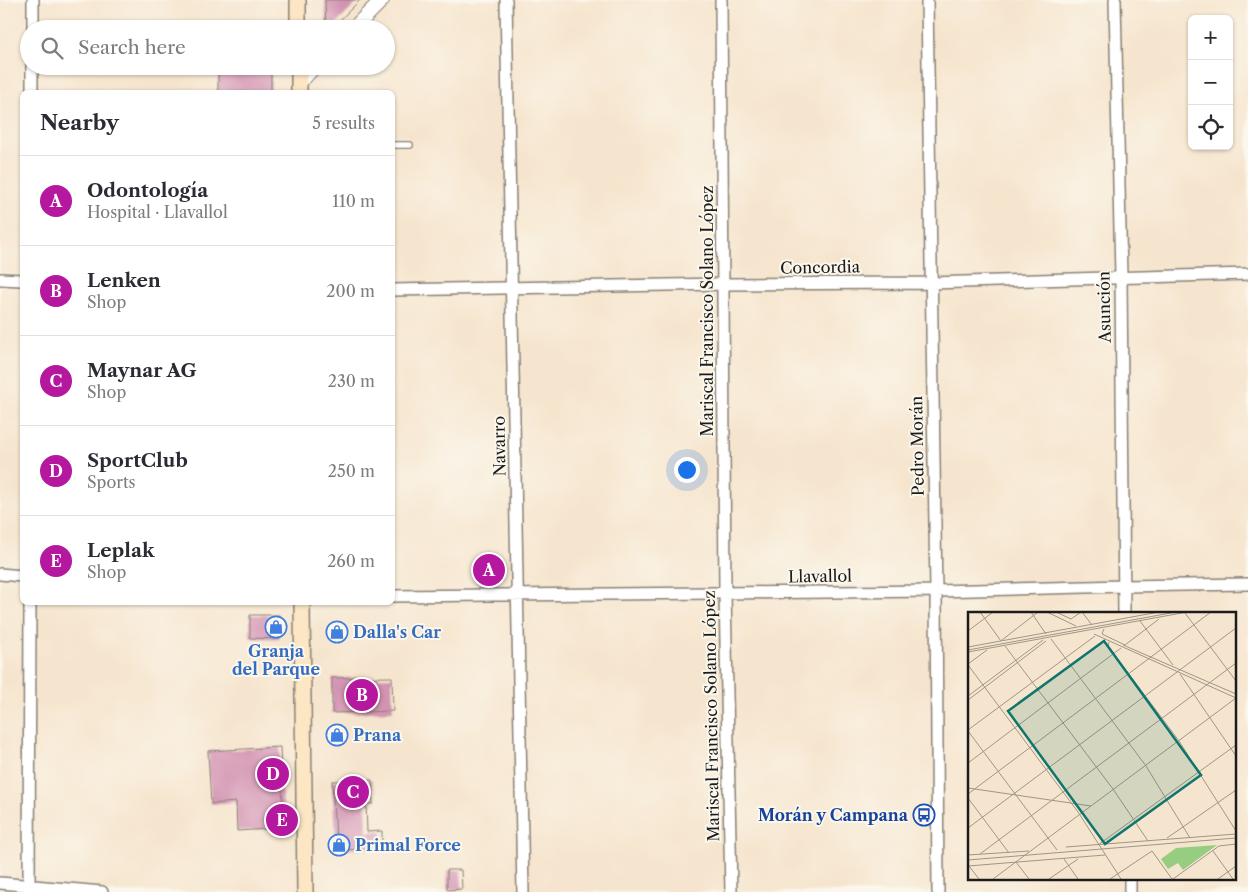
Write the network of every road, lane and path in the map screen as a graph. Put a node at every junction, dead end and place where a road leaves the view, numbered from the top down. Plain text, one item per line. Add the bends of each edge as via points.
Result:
1 (33, 0) edge
2 (298, 0) edge
3 (382, 0) edge
4 (506, 0) edge
5 (721, 0) edge
6 (926, 0) edge
7 (1115, 0) edge
8 (32, 20) edge
9 (298, 20) edge
10 (362, 20) edge
11 (32, 75) edge
12 (299, 75) edge
13 (308, 75) edge
14 (299, 88) edge
15 (32, 90) edge
16 (395, 145) edge
17 (410, 145) dead end
18 (1248, 274) edge
19 (1120, 277) junction
20 (0, 279) edge
21 (20, 280) edge
22 (930, 283) junction
23 (723, 284) junction
24 (511, 289) junction
25 (395, 290) edge
26 (0, 574) edge
27 (20, 576) edge
28 (1248, 584) edge
29 (1123, 586) junction
30 (936, 591) junction
31 (724, 594) junction
32 (518, 595) junction
33 (395, 596) edge
34 (30, 605) edge
35 (302, 605) edge
36 (1124, 612) edge
37 (0, 883) edge
38 (30, 889) edge
39 (102, 892) edge
40 (305, 892) edge
41 (523, 892) edge
42 (731, 892) edge
43 (938, 892) edge

1 - 8 street
2 - 9 main road
3 - 10 street
4 - 24 street, Navarro
5 - 23 street, Mariscal Francisco Solano López
6 - 22 street, Pedro Morán
7 - 19 street, Asunción
11 - 15 street
12 - 14 main road
13 - 14 street
16 - 17 lane
18 - 19 street, Concordia
19 - 22 street, Concordia
19 - 29 street, Asunción
20 - 21 street
22 - 23 street, Concordia
22 - 30 street, Pedro Morán
23 - 24 street, Concordia
23 - 31 street, Mariscal Francisco Solano López
24 - 25 street, Concordia
24 - 32 street, Navarro
26 - 27 street
28 - 29 street, Llavallol
29 - 30 street, Llavallol
29 - 36 street, Asunción
30 - 31 street, Llavallol
30 - 43 street, Pedro Morán
31 - 32 street, Llavallol
31 - 42 street, Mariscal Francisco Solano López
32 - 33 street, Llavallol
32 - 41 street, Navarro
34 - 38 street
35 - 40 main road
37 - 38 street
38 - 39 street

